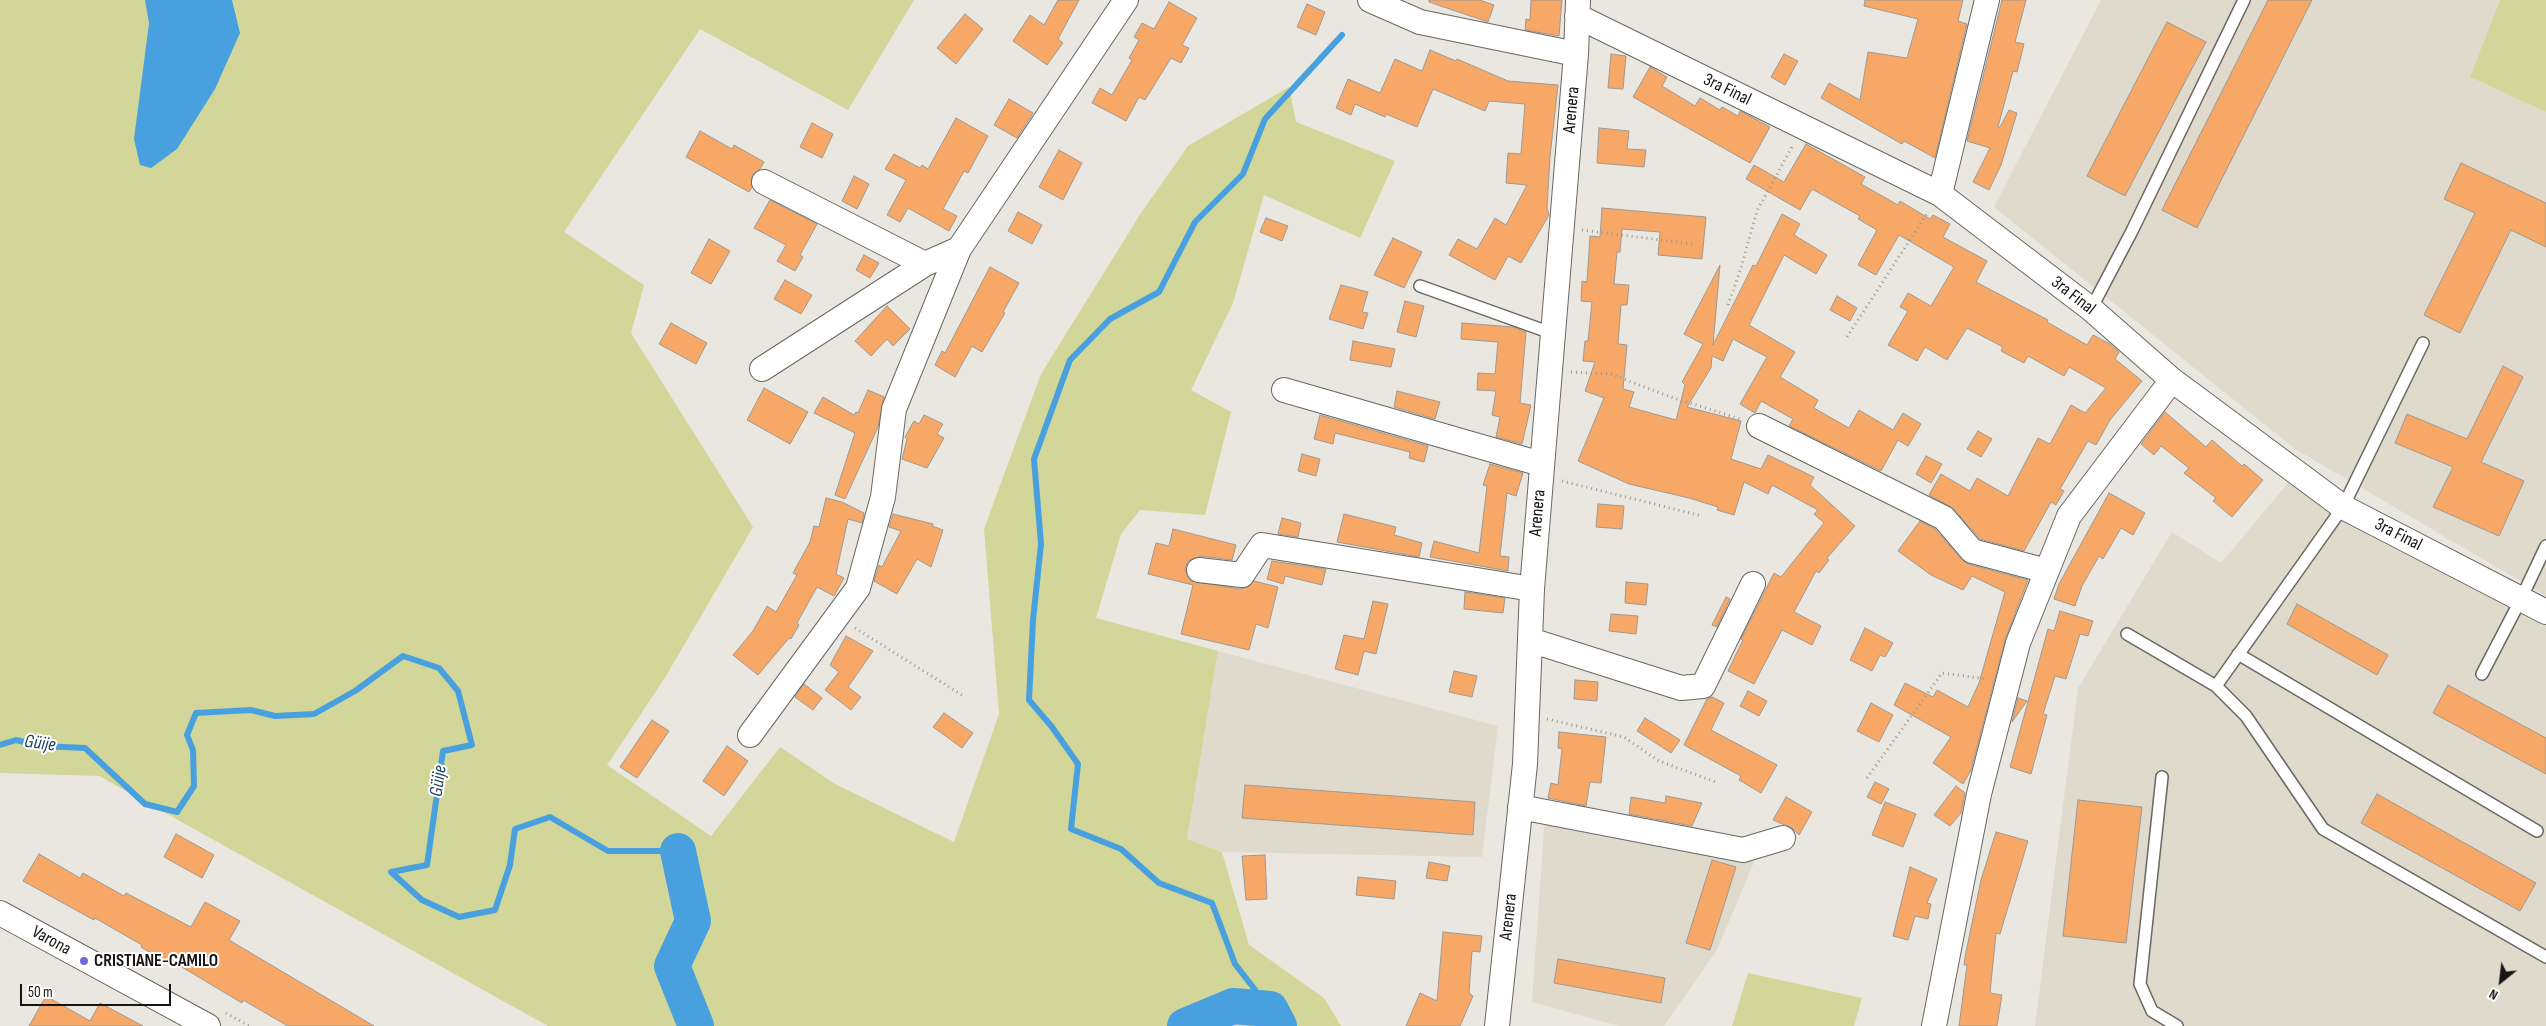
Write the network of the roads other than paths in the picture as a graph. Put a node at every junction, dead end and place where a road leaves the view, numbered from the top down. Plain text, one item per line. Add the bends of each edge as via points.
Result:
1 (1126, 0) edge
2 (1370, 0) edge
3 (1987, 0) edge
4 (2244, 0) edge
5 (1578, 8) edge
6 (1576, 54) junction
7 (764, 182) dead end
8 (1940, 194) junction
9 (959, 249) junction
10 (925, 264) junction
11 (1420, 286) dead end
12 (2092, 309) junction
13 (1554, 334) junction
14 (2423, 343) dead end
15 (762, 368) dead end
16 (2172, 380) junction
17 (1284, 390) dead end
18 (1759, 426) road end
19 (1541, 470) junction
20 (2343, 507) junction
21 (2546, 546) edge
22 (1199, 570) dead end
23 (2047, 571) junction
24 (1753, 584) dead end
25 (1532, 589) junction
26 (2521, 599) junction
27 (2546, 612) edge
28 (2127, 634) dead end
29 (1530, 640) junction
30 (2238, 654) junction
31 (2482, 674) dead end
32 (2216, 686) junction
33 (750, 735) dead end
34 (2162, 777) dead end
35 (1520, 807) junction
36 (2537, 831) dead end
37 (1783, 838) dead end
38 (0, 913) edge
39 (2546, 957) edge
40 (208, 1026) edge
41 (1496, 1026) edge
42 (1934, 1026) edge
43 (2177, 1026) edge

1 - 9 street
2 - 6 street via 1420,22
3 - 8 street
4 - 12 lane
5 - 6 street, Arenera
5 - 8 street, 3ra Final via 1803,127
6 - 13 street, Arenera
7 - 10 street
8 - 12 street, 3ra Final
9 - 10 street
9 - 33 street via 894,409 883,497 858,588
10 - 15 street
11 - 13 lane
12 - 16 street, 3ra Final
13 - 19 street, Arenera
14 - 20 lane
16 - 20 street, 3ra Final
16 - 23 street via 2069,516
17 - 19 street
18 - 23 street via 1944,518 1972,551
19 - 25 street, Arenera
20 - 26 street, 3ra Final
20 - 30 lane
21 - 26 lane
22 - 25 street via 1242,575 1262,546
23 - 42 street via 2018,643 1979,794
24 - 29 street via 1703,686 1680,688
25 - 29 street, Arenera
26 - 27 street, 3ra Final
26 - 31 lane
28 - 32 lane
29 - 35 street, Arenera
30 - 32 lane
30 - 36 lane
32 - 39 lane via 2246,716 2323,829
34 - 43 lane via 2140,984 2152,1012
35 - 37 street via 1743,850
35 - 41 street, Arenera
38 - 40 street, Varona

